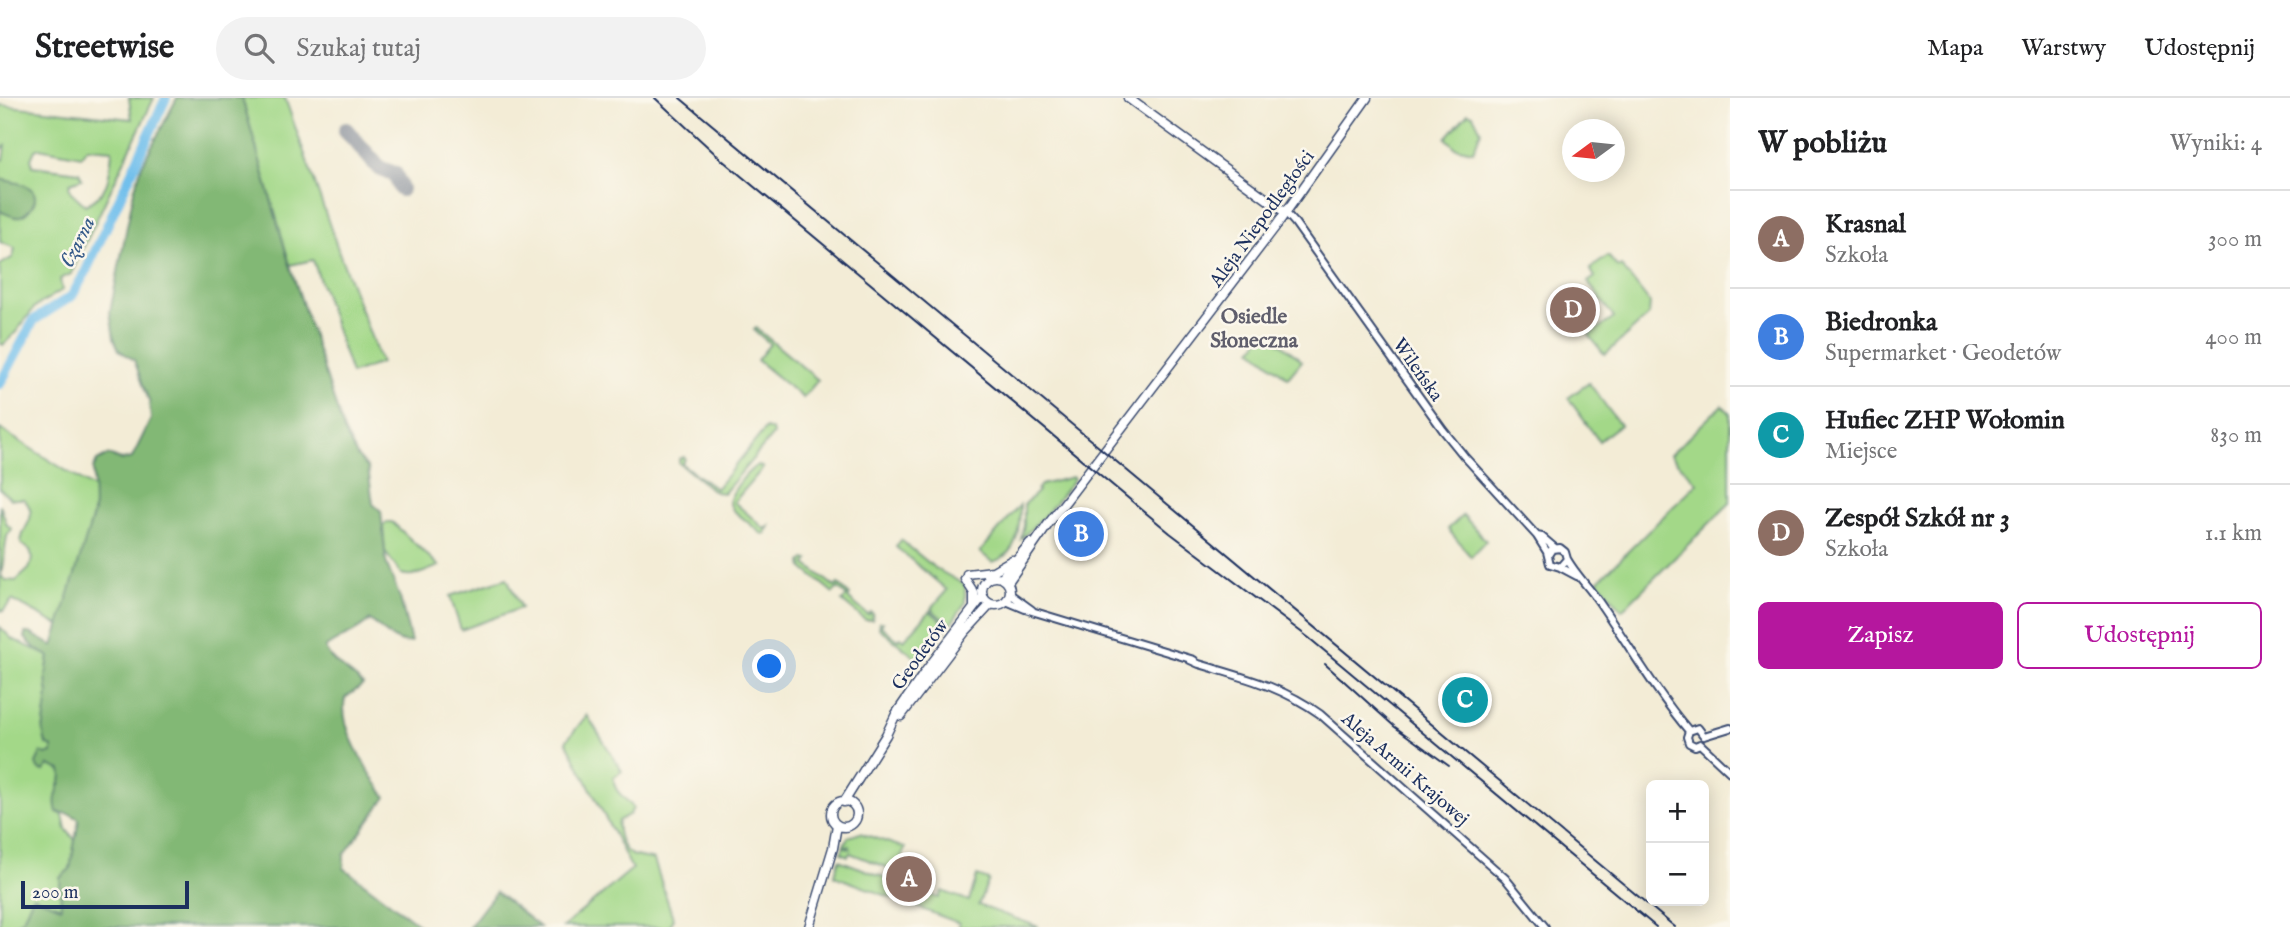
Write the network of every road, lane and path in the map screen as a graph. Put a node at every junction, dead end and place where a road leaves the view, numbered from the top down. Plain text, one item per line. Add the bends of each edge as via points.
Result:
1 (1128, 98) edge
2 (1367, 98) edge
3 (1286, 213) junction
4 (1049, 523) junction
5 (1537, 536) junction
6 (1555, 548) junction
7 (1022, 551) junction
8 (1548, 555) junction
9 (1567, 559) junction
10 (1560, 566) junction
11 (1577, 576) junction
12 (1005, 580) junction
13 (984, 596) junction
14 (1008, 597) junction
15 (991, 604) junction
16 (974, 607) junction
17 (1730, 728) edge
18 (1689, 731) junction
19 (1718, 732) junction
20 (886, 735) junction
21 (1704, 736) junction
22 (1700, 744) junction
23 (1710, 754) junction
24 (1730, 772) edge
25 (848, 803) junction
26 (836, 825) junction
27 (846, 827) junction
28 (833, 848) junction
29 (809, 927) edge
30 (1545, 927) edge

1 - 3 main road
2 - 3 main road, Aleja Niepodległości
3 - 4 main road, Aleja Niepodległości
3 - 5 street, Wileńska via 1450,439
4 - 7 main road
4 - 12 main road
5 - 6 street, Wileńska
5 - 8 street, Wileńska
6 - 8 street
6 - 9 street via 1564,551
7 - 12 main road
7 - 16 main road via 1005,565 966,576
8 - 10 street via 1550,564
9 - 10 street
9 - 11 street
10 - 11 street
11 - 18 street
12 - 13 main road via 995,576 986,581
12 - 14 main road
13 - 15 main road
13 - 16 main road, Geodetów
14 - 15 main road via 998,605
14 - 30 street, Aleja Armii Krajowej via 1025,609 1206,662 1294,696 1505,878
15 - 20 main road, Geodetów
16 - 20 main road, Geodetów via 896,714
17 - 19 street
18 - 21 street via 1698,729
18 - 22 street via 1688,741
19 - 21 street
19 - 23 street via 1711,739
20 - 25 main road, Geodetów
21 - 22 street
22 - 23 street
23 - 24 street
25 - 26 main road via 836,804 832,810
25 - 27 main road via 856,809 856,819
26 - 27 main road
26 - 28 main road
27 - 28 main road
28 - 29 main road

